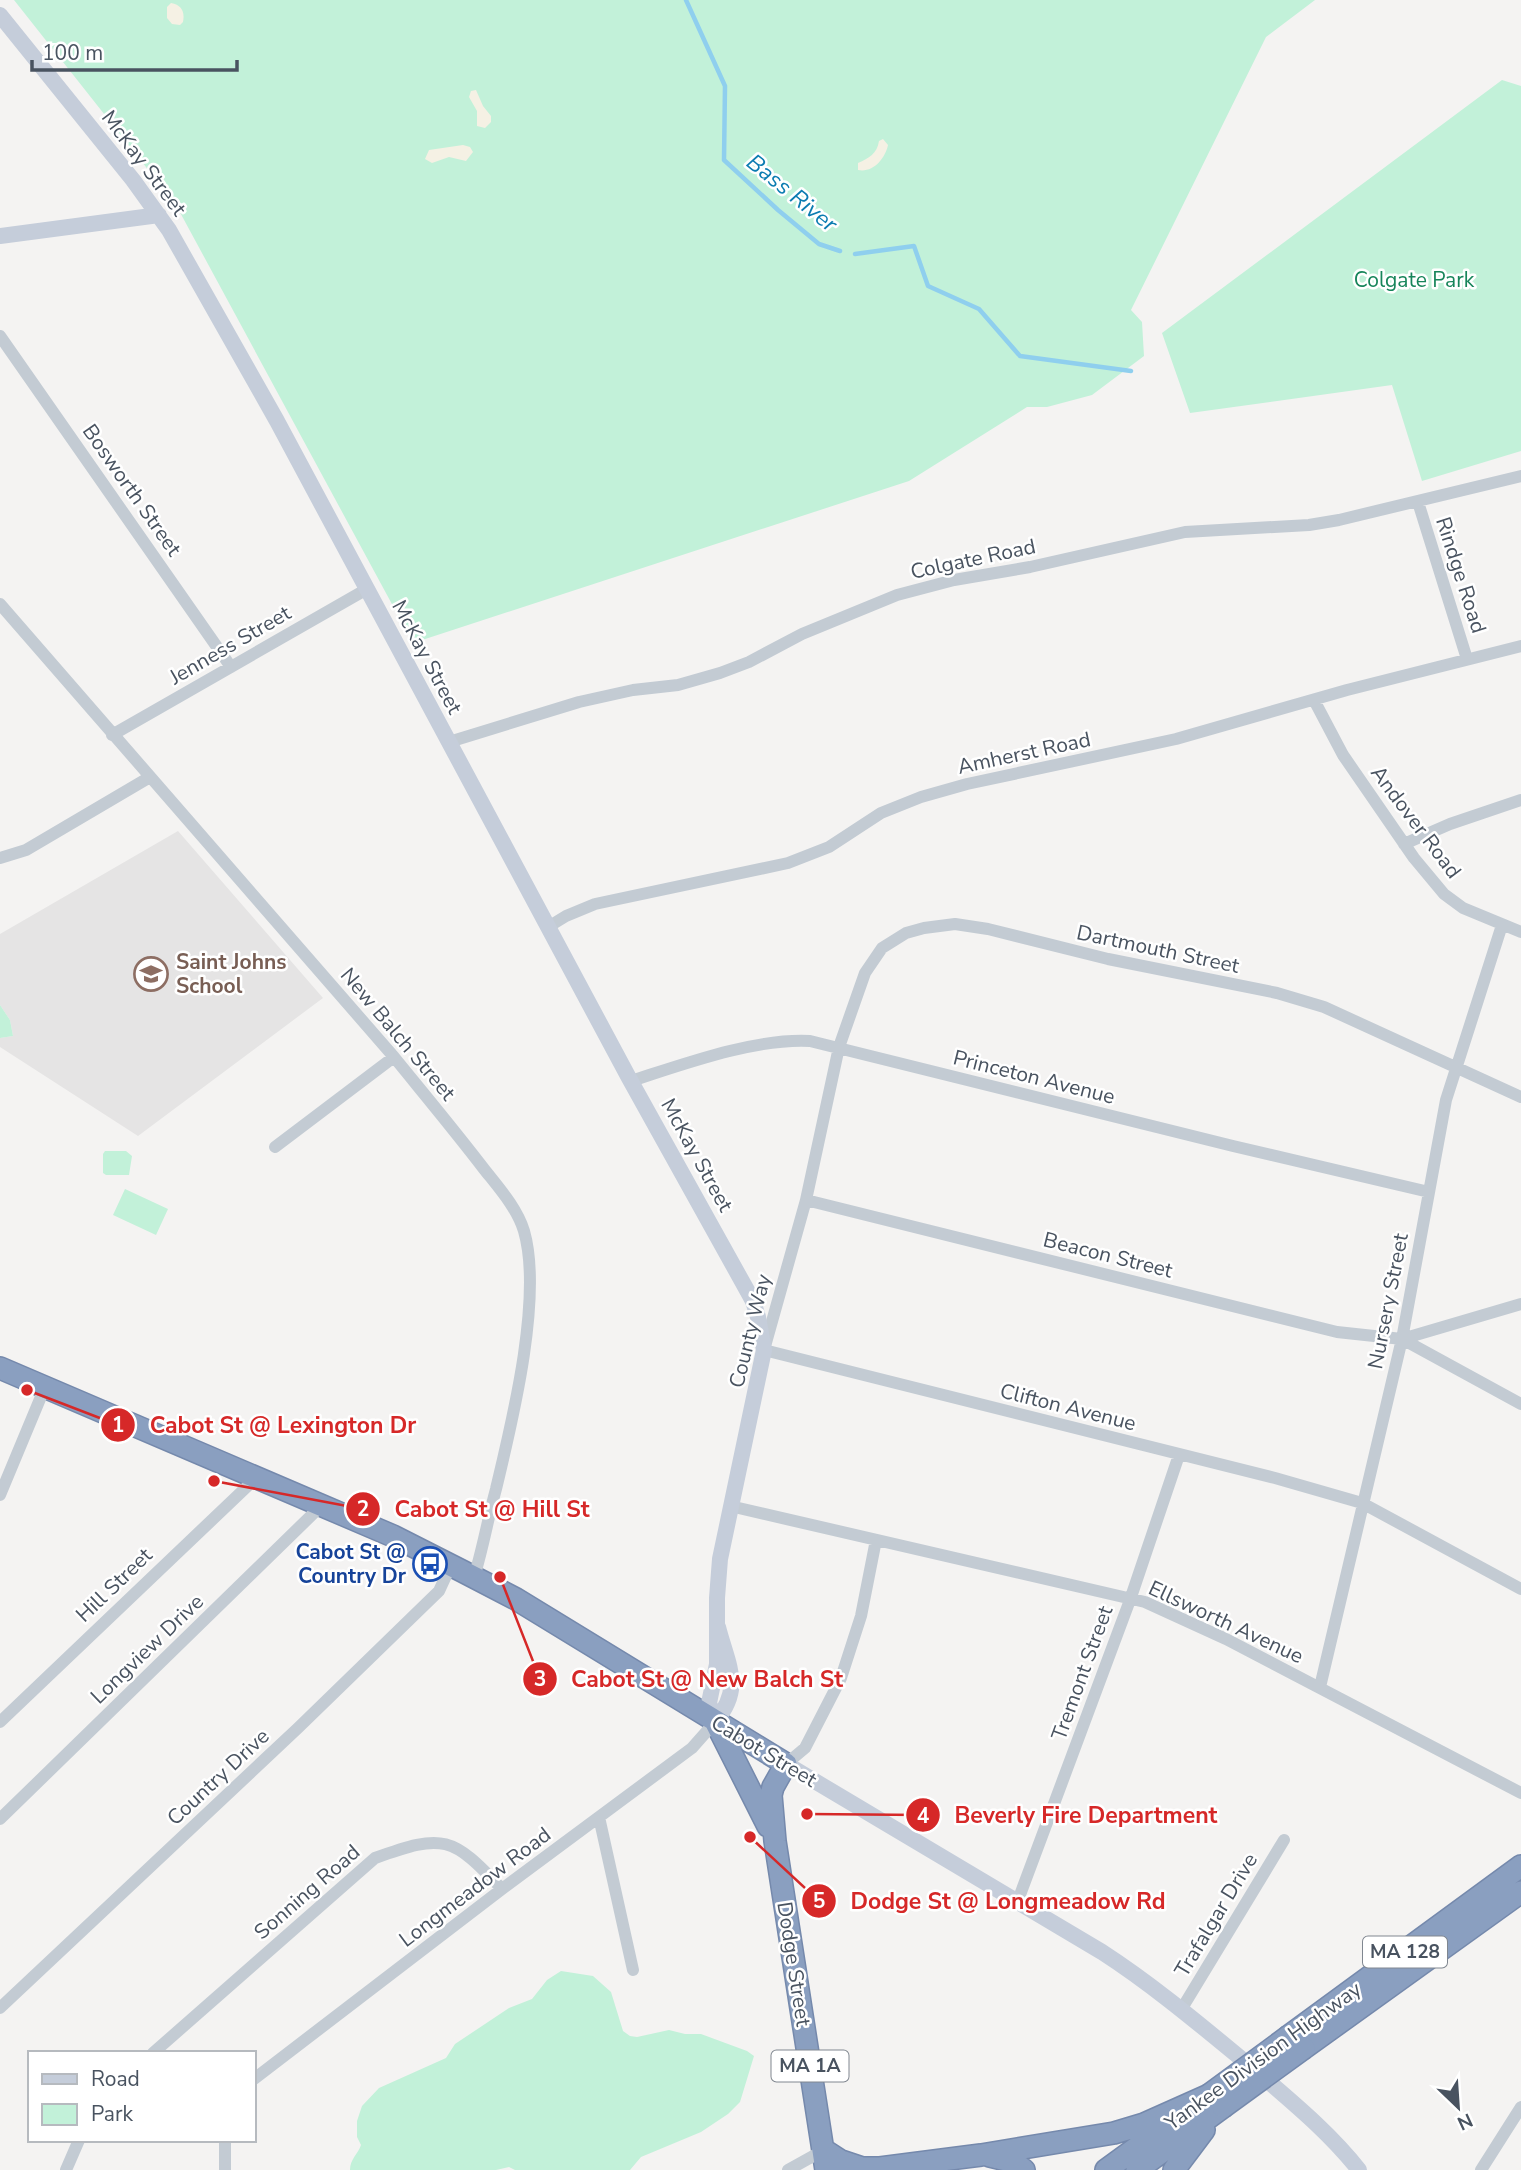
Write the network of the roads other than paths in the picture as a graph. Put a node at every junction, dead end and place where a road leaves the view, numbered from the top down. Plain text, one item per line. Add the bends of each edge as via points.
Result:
1 (0, 15) edge
2 (159, 215) junction
3 (0, 236) edge
4 (0, 336) edge
5 (1521, 476) edge
6 (1418, 502) junction
7 (367, 589) junction
8 (0, 604) edge
9 (1521, 646) edge
10 (1467, 659) junction
11 (231, 667) junction
12 (1314, 700) junction
13 (112, 734) junction
14 (449, 742) junction
15 (150, 777) junction
16 (1521, 800) edge
17 (1405, 844) junction
18 (0, 858) edge
19 (1502, 925) junction
20 (548, 927) junction
21 (1521, 932) edge
22 (839, 1046) junction
23 (394, 1057) junction
24 (1456, 1068) junction
25 (631, 1081) junction
26 (1521, 1097) edge
27 (275, 1147) dead end
28 (1429, 1192) junction
29 (806, 1200) junction
30 (1521, 1304) edge
31 (1402, 1339) junction
32 (764, 1350) junction
33 (0, 1368) edge
34 (45, 1387) junction
35 (1521, 1404) edge
36 (1179, 1455) junction
37 (256, 1478) junction
38 (0, 1495) edge
39 (1362, 1503) junction
40 (321, 1506) junction
41 (730, 1506) junction
42 (877, 1540) junction
43 (451, 1565) junction
44 (474, 1577) junction
45 (1521, 1589) edge
46 (1130, 1600) junction
47 (1320, 1687) junction
48 (716, 1721) junction
49 (0, 1722) edge
50 (786, 1764) junction
51 (1521, 1793) edge
52 (599, 1817) junction
53 (0, 1819) edge
54 (1284, 1840) dead end
55 (775, 1841) junction
56 (1521, 1866) edge
57 (502, 1889) junction
58 (1521, 1892) edge
59 (1017, 1903) junction
60 (633, 1970) dead end
61 (0, 2008) edge
62 (1181, 2010) junction
63 (1296, 2042) junction
64 (155, 2051) edge
65 (256, 2078) edge
66 (1216, 2101) junction
67 (1521, 2107) edge
68 (78, 2142) edge
69 (225, 2142) edge
70 (981, 2155) junction
71 (825, 2164) edge
72 (879, 2169) edge
73 (66, 2170) edge
74 (225, 2170) edge
75 (788, 2170) edge
76 (1024, 2170) edge
77 (1106, 2170) edge
78 (1137, 2170) edge
79 (1174, 2170) edge
80 (1359, 2170) edge
81 (1481, 2170) edge

1 - 2 main road, McKay Street
2 - 3 main road
2 - 7 main road, McKay Street
4 - 11 street, Bosworth Street
5 - 6 street, Colgate Road
6 - 10 street, Rindge Road
6 - 14 street, Colgate Road via 1309,525 1185,532 954,580 897,595 720,673 579,702
7 - 11 street, Jenness Street
7 - 14 main road, McKay Street
8 - 13 street, New Balch Street
9 - 10 street, Amherst Road
10 - 12 street, Amherst Road
11 - 13 street, Jenness Street
12 - 17 street, Andover Road via 1343,755
12 - 20 street, Amherst Road via 1176,739 932,794 881,813 829,847 788,863 595,904
13 - 15 street, New Balch Street
14 - 20 main road, McKay Street
15 - 18 street via 26,850
15 - 23 street, New Balch Street
16 - 17 street
17 - 19 street, Andover Road via 1444,894
19 - 21 street, Andover Road
19 - 24 street, Nursery Street
20 - 25 main road, McKay Street
22 - 24 street, Dartmouth Street via 865,973 882,948 906,933 955,924 1277,993 1324,1007
22 - 25 street, Princeton Avenue via 786,1040
22 - 28 street, Princeton Avenue
22 - 29 street, County Way
23 - 27 street
23 - 44 street, New Balch Street via 516,1212 527,1248 530,1282 525,1341
24 - 26 street, Dartmouth Street
24 - 28 street, Nursery Street
25 - 32 main road, McKay Street via 753,1301
28 - 31 street, Nursery Street
29 - 31 street, Beacon Street via 1337,1332
29 - 32 street, County Way
30 - 31 street
31 - 35 street
31 - 39 street, Nursery Street
32 - 36 street, Clifton Avenue
32 - 41 main road, County Way
33 - 34 highway, Cabot Street
34 - 37 highway, Cabot Street
34 - 38 street
36 - 39 street, Clifton Avenue
36 - 46 street, Tremont Street
37 - 40 highway, Cabot Street
37 - 49 street, Hill Street
39 - 45 street, Clifton Avenue
39 - 47 street, Nursery Street
40 - 43 highway, Cabot Street
40 - 53 street, Longview Drive
41 - 42 street, Ellsworth Avenue
41 - 48 main road, County Way via 719,1570 718,1628 732,1692
42 - 46 street, Ellsworth Avenue
42 - 50 street via 861,1616 841,1678 805,1748
43 - 44 highway, Cabot Street
43 - 61 street, Country Drive via 430,1600
44 - 48 highway, Cabot Street
46 - 47 street, Ellsworth Avenue via 1145,1602 1226,1639
46 - 59 street, Tremont Street
47 - 51 street, Ellsworth Avenue
48 - 50 highway, Cabot Street
48 - 52 street, Longmeadow Road via 692,1748
48 - 55 highway, Dodge Street / MA 1A
50 - 55 highway, Dodge Street / MA 1A via 773,1787
50 - 59 main road, Cabot Street
52 - 57 street, Longmeadow Road
52 - 60 street
54 - 62 street, Trafalgar Drive
55 - 71 highway, Dodge Street / MA 1A
56 - 63 highway, Yankee Division Highway / MA 128
57 - 64 street, Sonning Road via 459,1848 438,1841 375,1858
57 - 65 street, Longmeadow Road
58 - 63 highway, Yankee Division Highway / MA 128
59 - 62 main road, Cabot Street via 1123,1966
62 - 80 main road, Cabot Street via 1325,2131
63 - 66 highway, Yankee Division Highway / MA 128, bridge
66 - 70 highway via 1114,2133
66 - 77 highway, Yankee Division Highway / MA 128
66 - 78 highway, Yankee Division Highway / MA 128
66 - 79 highway
67 - 81 street
68 - 73 street
69 - 74 street
70 - 72 highway
70 - 76 highway via 1014,2162
71 - 72 highway
71 - 75 street

